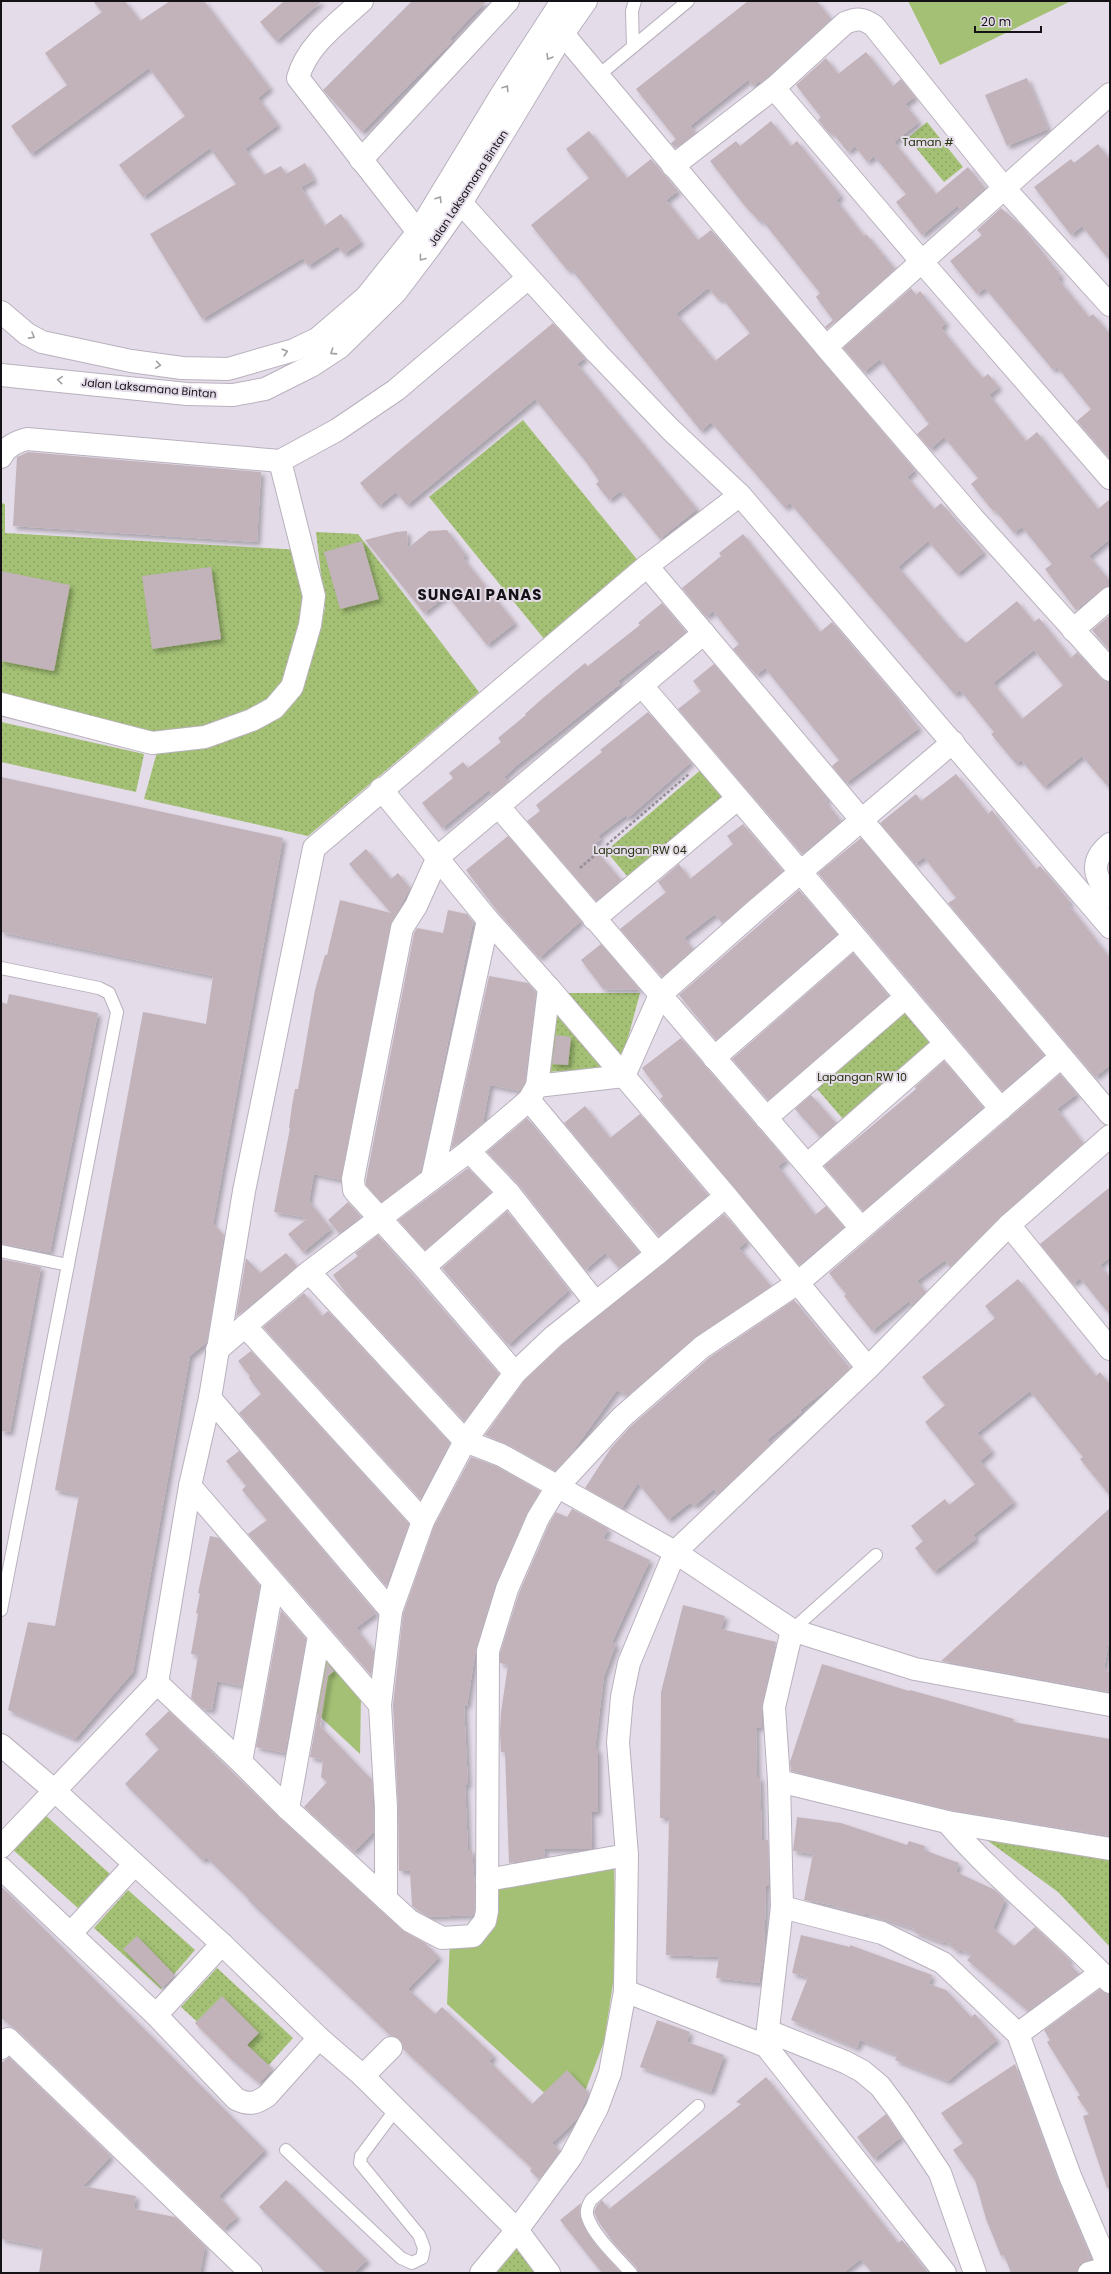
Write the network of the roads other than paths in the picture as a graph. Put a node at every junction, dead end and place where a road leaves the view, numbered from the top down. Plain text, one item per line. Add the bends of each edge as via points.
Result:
1 (362, 1) edge
2 (508, 1) edge
3 (562, 1) edge
4 (586, 1) edge
5 (635, 1) edge
6 (688, 1) edge
7 (563, 34) junction
8 (632, 47) junction
9 (599, 75) junction
10 (774, 88) junction
11 (1110, 94) edge
12 (360, 160) junction
13 (673, 166) junction
14 (1004, 188) junction
15 (461, 203) junction
16 (418, 232) junction
17 (922, 262) junction
18 (528, 278) junction
19 (1110, 305) edge
20 (1, 312) edge
21 (826, 348) junction
22 (1, 375) edge
23 (1, 457) edge
24 (280, 461) junction
25 (1110, 478) edge
26 (740, 495) junction
27 (647, 566) junction
28 (1110, 598) edge
29 (1073, 630) junction
30 (704, 633) junction
31 (1110, 670) edge
32 (642, 686) junction
33 (1, 704) edge
34 (952, 742) junction
35 (381, 789) junction
36 (737, 799) junction
37 (499, 807) junction
38 (861, 819) junction
39 (1110, 844) edge
40 (438, 856) junction
41 (801, 871) junction
42 (1110, 897) edge
43 (594, 919) junction
44 (488, 920) junction
45 (1110, 927) edge
46 (854, 936) junction
47 (1, 968) edge
48 (549, 988) junction
49 (660, 995) junction
50 (906, 997) junction
51 (945, 1044) junction
52 (1061, 1057) junction
53 (714, 1058) junction
54 (624, 1076) junction
55 (533, 1093) junction
56 (1001, 1109) junction
57 (1110, 1114) edge
58 (766, 1118) junction
59 (1110, 1136) edge
60 (469, 1151) junction
61 (807, 1165) junction
62 (432, 1179) junction
63 (509, 1193) junction
64 (726, 1196) junction
65 (380, 1218) junction
66 (1009, 1226) junction
67 (861, 1228) junction
68 (1, 1251) edge
69 (657, 1254) junction
70 (68, 1265) junction
71 (424, 1267) junction
72 (309, 1272) junction
73 (799, 1282) junction
74 (595, 1302) junction
75 (245, 1326) junction
76 (1107, 1340) edge
77 (217, 1350) junction
78 (868, 1368) junction
79 (515, 1373) junction
80 (210, 1398) junction
81 (465, 1441) junction
82 (190, 1486) junction
83 (557, 1487) junction
84 (422, 1521) junction
85 (674, 1552) junction
86 (876, 1555) dead end
87 (3, 1578) edge
88 (272, 1583) junction
89 (1, 1610) edge
90 (392, 1611) junction
91 (792, 1630) junction
92 (319, 1636) junction
93 (157, 1683) junction
94 (380, 1705) junction
95 (1110, 1705) edge
96 (1, 1745) edge
97 (242, 1762) junction
98 (779, 1781) junction
99 (55, 1791) junction
100 (288, 1809) junction
101 (947, 1822) junction
102 (1, 1847) edge
103 (1110, 1848) edge
104 (627, 1855) junction
105 (134, 1865) junction
106 (1, 1868) edge
107 (487, 1880) junction
108 (386, 1899) junction
109 (782, 1907) junction
110 (71, 1933) junction
111 (222, 1944) junction
112 (1106, 1978) edge
113 (625, 1991) junction
114 (156, 2015) junction
115 (1018, 2034) junction
116 (319, 2038) junction
117 (767, 2038) junction
118 (3, 2040) edge
119 (391, 2048) dead end
120 (363, 2076) junction
121 (698, 2106) dead end
122 (396, 2109) junction
123 (286, 2150) dead end
124 (517, 2230) junction
125 (1104, 2269) edge
126 (251, 2273) edge
127 (482, 2273) edge
128 (549, 2273) edge
129 (631, 2273) edge
130 (945, 2273) edge
131 (975, 2273) edge

1 - 12 street via 311,52 302,64 298,78
2 - 12 street
16 -> 3 street, Jalan Laksamana Bintan
4 - 7 street, Jalan Laksamana Bintan
5 - 8 lane via 632,11
6 - 8 lane
7 - 9 street
7 -> 15 street, Jalan Laksamana Bintan
8 - 9 lane
9 - 13 street
10 - 13 street
10 - 14 street via 845,23 856,19 865,20 874,26
10 - 17 street
11 - 14 street
12 - 16 street
13 - 21 street
14 - 17 street
14 - 19 street
15 - 18 street
15 -> 22 street, Jalan Laksamana Bintan via 395,293 369,320 340,347 311,366 265,389 233,395 187,394
20 -> 16 street, Jalan Laksamana Bintan via 27,334 42,342 131,361 182,368 228,369 294,350 317,339 366,297
17 - 21 street
17 - 25 street
18 - 24 street via 396,390 337,430
18 - 26 street via 670,429
21 - 29 street
23 - 24 street via 4,450 14,443 28,439
24 - 33 street via 314,596 310,625 292,687 274,708 252,720 205,737 152,743
26 - 27 street
26 - 34 street
27 - 30 street
27 - 35 street
28 - 29 street
29 - 31 street
30 - 32 street
30 - 38 street
32 - 36 street
32 - 37 street
34 - 38 street
34 - 45 street
35 - 40 street
35 - 77 street via 317,844 311,853 244,1191
36 - 41 street
36 - 43 street
37 - 40 street
37 - 43 street
38 - 41 street
38 - 52 street
39 - 42 street via 1098,858 1094,870 1100,885
40 - 44 street
40 - 65 street via 416,906 402,928 353,1179 354,1190
41 - 46 street
41 - 49 street
43 - 49 street
44 - 48 street
44 - 62 street
46 - 50 street
46 - 53 street
47 - 70 lane via 98,988 109,993 117,1012
48 - 54 street
48 - 55 street
49 - 53 street
49 - 54 street
50 - 51 street
50 - 58 street
51 - 56 street
51 - 61 street
52 - 56 street
52 - 57 street
53 - 58 street
54 - 55 street
54 - 64 street
55 - 60 street
55 - 69 street
56 - 67 street
58 - 61 street
59 - 66 street
60 - 62 street
60 - 63 street
61 - 67 street
62 - 65 street
63 - 71 street
63 - 74 street
64 - 69 street
64 - 73 street
65 - 71 street
65 - 72 street
66 - 76 street
66 - 78 street
67 - 73 street
68 - 70 lane
69 - 74 street
70 - 87 lane
71 - 79 street
72 - 75 street
72 - 81 street
73 - 78 street
73 - 83 street via 702,1347 622,1417
74 - 79 street
75 - 77 street
75 - 84 street
77 - 80 street
78 - 85 street
79 - 81 street
80 - 82 street
80 - 90 street
81 - 83 street via 501,1455
81 - 84 street
82 - 88 street
82 - 93 street
83 - 85 street
83 - 107 street via 538,1518 507,1589 488,1651
84 - 90 street
85 - 91 street
85 - 104 street via 629,1663 622,1698 618,1742
86 - 91 lane
87 - 89 lane
88 - 92 street
88 - 97 street
90 - 94 street
91 - 95 street via 914,1669
91 - 98 street via 774,1707
92 - 94 street
92 - 100 street
93 - 97 street
93 - 99 street
94 - 108 street via 386,1808
96 - 99 street
97 - 100 street
98 - 101 street
98 - 109 street
99 - 102 street
99 - 105 street
100 - 108 street
101 - 103 street
101 - 112 street via 973,1854
104 - 107 street
104 - 113 street
105 - 110 street
105 - 111 street
106 - 110 street
107 - 108 street via 485,1921 473,1936 442,1938 410,1921
109 - 115 street via 882,1933 943,1963
109 - 117 street
110 - 114 street
111 - 114 street
111 - 116 street
112 - 115 street
113 - 117 street
113 - 124 street via 610,2073 597,2108 571,2157
114 - 116 street via 236,2099 247,2104 257,2102 266,2096
115 - 125 street
116 - 120 street
117 - 130 street
117 - 131 street via 845,2062 862,2071 880,2086 940,2173
118 - 126 street
119 - 120 street
120 - 122 street
121 - 129 lane via 591,2200 588,2207 587,2216 594,2230
122 - 123 lane via 361,2156 360,2163 419,2235 424,2248 422,2258 412,2263 401,2258
122 - 124 street
124 - 127 street
124 - 128 street

